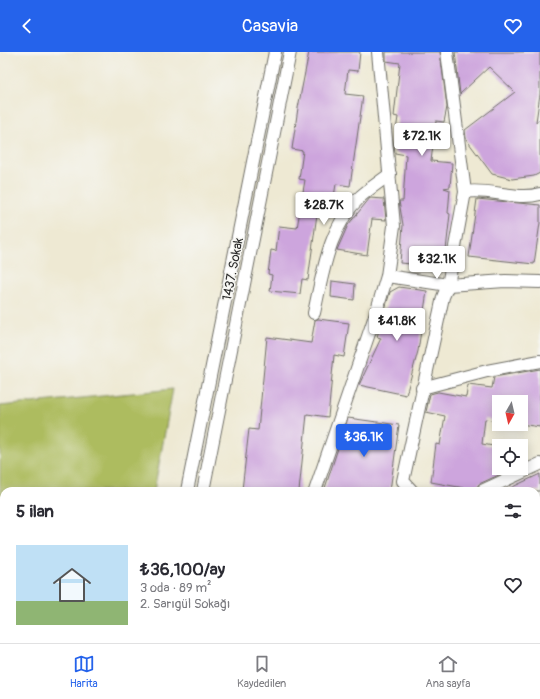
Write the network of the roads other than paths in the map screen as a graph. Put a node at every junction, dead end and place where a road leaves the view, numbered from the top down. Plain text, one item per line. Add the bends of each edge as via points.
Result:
1 (275, 52) edge
2 (290, 52) edge
3 (378, 52) edge
4 (447, 52) edge
5 (390, 174) junction
6 (465, 192) junction
7 (540, 194) edge
8 (386, 276) junction
9 (540, 282) edge
10 (448, 285) junction
11 (314, 313) dead end
12 (540, 361) edge
13 (422, 388) junction
14 (540, 464) edge
15 (188, 487) edge
16 (204, 487) edge
17 (316, 487) edge
18 (408, 487) edge
19 (491, 487) edge

1 - 15 street
2 - 16 street, 1437. Sokak
3 - 5 street
4 - 6 street
5 - 8 street via 394,226
5 - 11 street via 361,196 335,230
6 - 7 street via 477,190 528,197
6 - 10 street
8 - 10 street
8 - 17 street
9 - 10 street via 505,280
10 - 13 street
12 - 13 street via 487,371
13 - 18 street via 403,481
14 - 19 street

